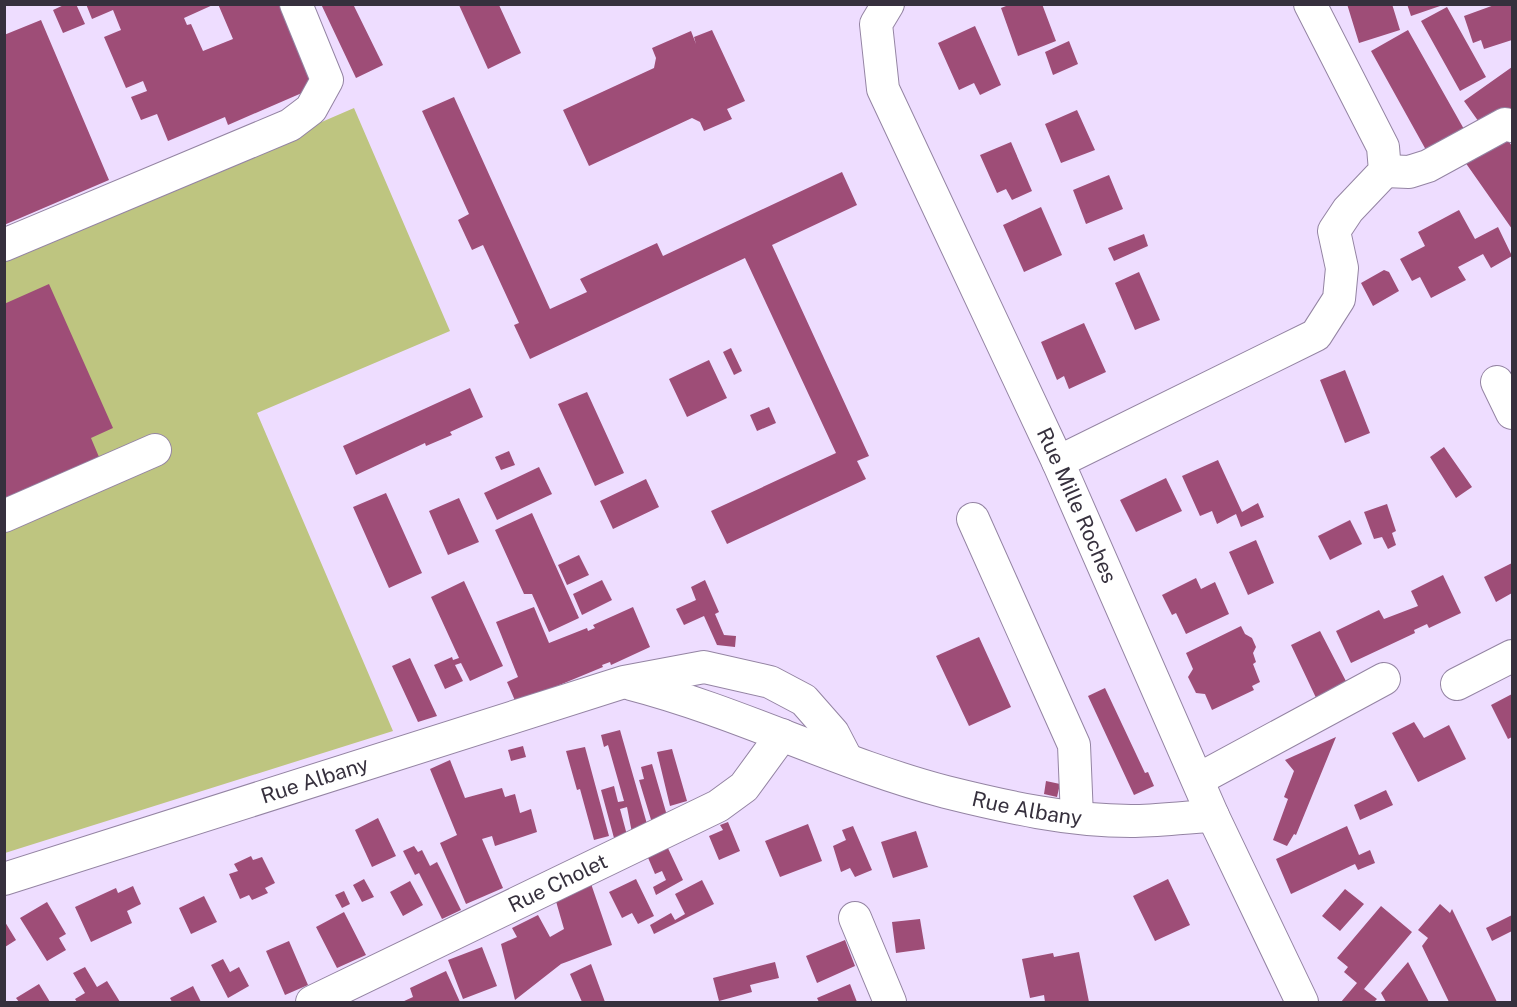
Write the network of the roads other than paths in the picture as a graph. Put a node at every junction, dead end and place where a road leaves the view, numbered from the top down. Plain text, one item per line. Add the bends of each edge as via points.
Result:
1 (296, 4) edge
2 (888, 4) edge
3 (1310, 4) edge
4 (1512, 126) edge
5 (1384, 171) junction
6 (4, 245) edge
7 (1497, 382) dead end
8 (1512, 413) edge
9 (155, 450) dead end
10 (1058, 462) junction
11 (4, 516) edge
12 (973, 519) dead end
13 (1512, 656) edge
14 (1384, 679) dead end
15 (624, 682) junction
16 (1456, 684) dead end
17 (782, 735) junction
18 (846, 758) junction
19 (1199, 779) junction
20 (1213, 816) junction
21 (1077, 818) junction
22 (4, 879) edge
23 (855, 918) dead end
24 (312, 1002) edge
25 (890, 1002) edge
26 (1302, 1002) edge

1 - 6 street via 327,80 311,109 290,125
2 - 10 street, Rue Mille Roches via 876,24 883,89
3 - 5 street via 1383,147
4 - 5 street via 1505,124 1428,166 1409,172
5 - 10 street via 1334,231 1342,268 1339,299 1316,335
7 - 8 street
9 - 11 street
10 - 19 street, Rue Mille Roches
12 - 21 street via 1074,746
13 - 16 street
14 - 19 street
15 - 17 street, Rue Albany
15 - 18 street, Rue Albany via 705,667 770,682 804,699 833,732
15 - 22 street, Rue Albany
17 - 18 street, Rue Albany
17 - 24 street, Rue Cholet via 744,787 718,806
18 - 21 street, Rue Albany via 944,791
19 - 20 street, Rue Mille Roches
20 - 21 street, Rue Albany via 1131,821
20 - 26 street, Rue Mille Roches
23 - 25 street

